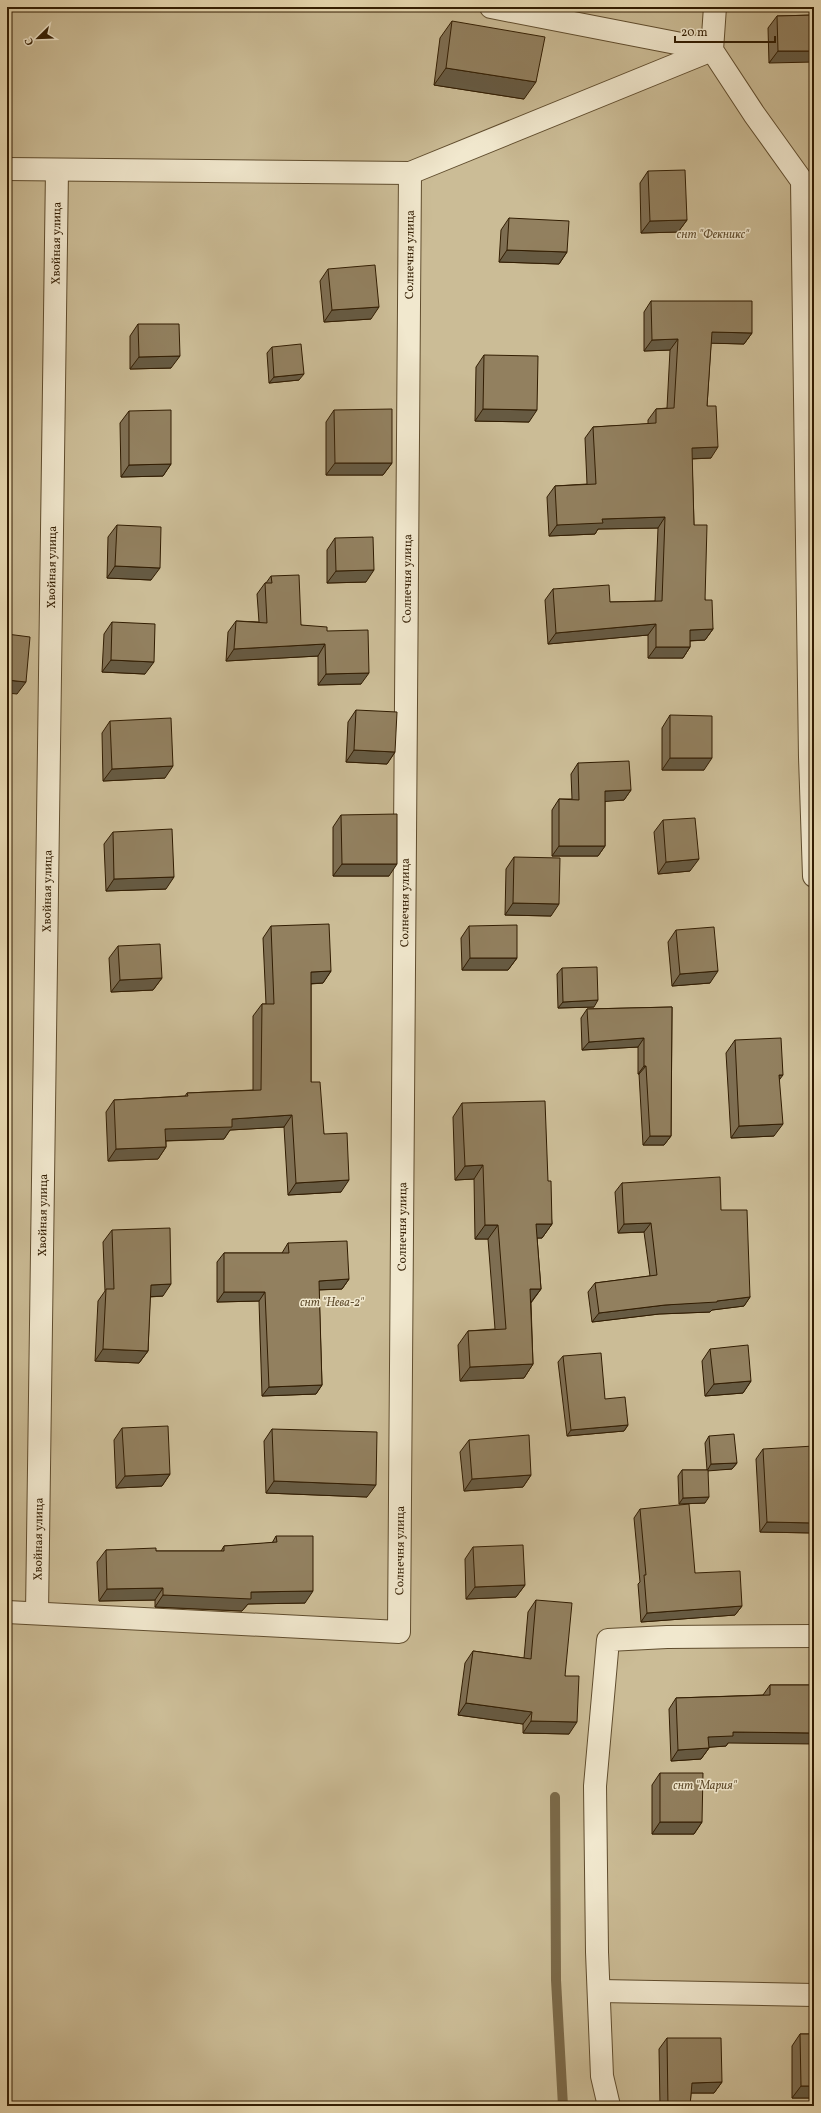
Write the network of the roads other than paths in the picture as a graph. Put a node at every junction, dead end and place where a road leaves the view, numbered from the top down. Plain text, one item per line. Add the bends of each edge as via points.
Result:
1 (491, 7) edge
2 (715, 7) edge
3 (712, 50) junction
4 (7, 169) edge
5 (57, 170) junction
6 (410, 173) junction
7 (810, 412) edge
8 (812, 757) edge
9 (814, 876) edge
10 (7, 1612) edge
11 (37, 1613) junction
12 (814, 1636) edge
13 (600, 1991) junction
14 (814, 1995) edge
15 (609, 2106) edge

1 - 3 street
2 - 3 street
3 - 6 street
3 - 7 street via 802,181
4 - 5 street
5 - 6 street
5 - 11 street, Хвойная улица
6 - 11 street, Солнечня улица via 399,1632
7 - 8 street
8 - 9 street
10 - 11 street
12 - 13 street via 608,1640 595,1786 597,1952
13 - 14 street
13 - 15 street via 602,2076

